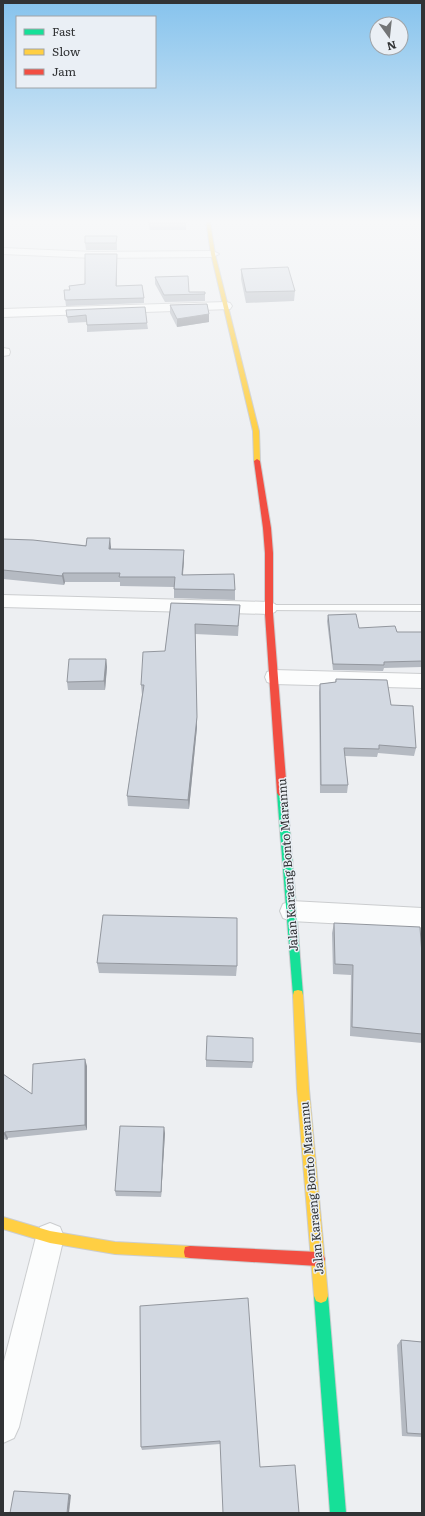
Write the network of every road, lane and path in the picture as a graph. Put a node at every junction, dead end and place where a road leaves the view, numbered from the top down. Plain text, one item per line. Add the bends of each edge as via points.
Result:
1 (222, 292) edge
2 (226, 306) junction
3 (3, 313) edge
4 (3, 601) edge
5 (268, 608) junction
6 (422, 608) edge
7 (274, 677) junction
8 (422, 681) edge
9 (291, 911) junction
10 (422, 918) edge
11 (3, 1223) edge
12 (50, 1236) junction
13 (318, 1259) junction
14 (3, 1427) edge
15 (338, 1513) edge

1 - 2 main road, Jalan Karaeng Bonto Marannu
2 - 3 street
2 - 5 main road, Jalan Karaeng Bonto Marannu via 256,431 269,553
4 - 5 street
5 - 6 lane
5 - 7 main road, Jalan Karaeng Bonto Marannu
7 - 8 street
7 - 9 main road, Jalan Karaeng Bonto Marannu
9 - 10 street
9 - 13 main road, Jalan Karaeng Bonto Marannu
11 - 12 main road
12 - 13 main road via 115,1248
12 - 14 street
13 - 15 main road, Jalan Karaeng Bonto Marannu

